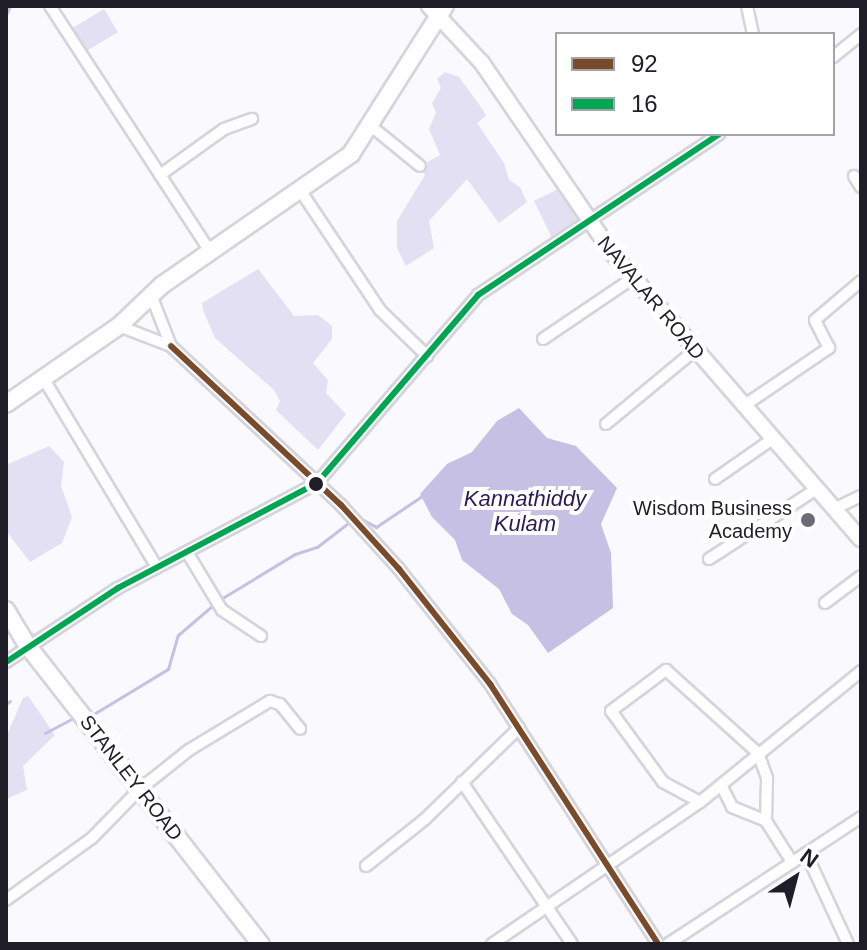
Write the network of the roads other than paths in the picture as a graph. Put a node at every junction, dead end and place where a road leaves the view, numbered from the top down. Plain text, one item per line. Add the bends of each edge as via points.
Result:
1 (50, 6) edge
2 (747, 6) edge
3 (438, 9) edge
4 (753, 32) edge
5 (861, 34) edge
6 (835, 55) edge
7 (252, 119) dead end
8 (371, 126) junction
9 (716, 136) edge
10 (420, 166) dead end
11 (160, 175) junction
12 (854, 176) dead end
13 (861, 187) edge
14 (300, 190) junction
15 (588, 223) junction
16 (208, 248) junction
17 (633, 278) junction
18 (861, 281) edge
19 (151, 295) junction
20 (119, 326) junction
21 (543, 339) dead end
22 (171, 346) junction
23 (695, 350) junction
24 (427, 356) junction
25 (45, 381) junction
26 (749, 402) junction
27 (6, 404) edge
28 (606, 424) dead end
29 (774, 438) junction
30 (715, 479) dead end
31 (317, 483) junction
32 (818, 488) junction
33 (861, 496) edge
34 (836, 508) junction
35 (861, 539) edge
36 (187, 552) junction
37 (709, 559) dead end
38 (153, 561) dead end
39 (861, 576) edge
40 (825, 603) dead end
41 (6, 610) edge
42 (261, 636) dead end
43 (27, 645) junction
44 (6, 662) edge
45 (861, 671) edge
46 (519, 728) junction
47 (300, 729) dead end
48 (758, 753) junction
49 (462, 782) junction
50 (721, 785) junction
51 (137, 792) junction
52 (700, 802) junction
53 (861, 817) edge
54 (766, 821) junction
55 (806, 853) junction
56 (792, 862) junction
57 (366, 866) dead end
58 (607, 867) junction
59 (6, 900) edge
60 (547, 910) junction
61 (261, 944) edge
62 (492, 944) edge
63 (572, 944) edge
64 (658, 944) edge
65 (668, 944) edge
66 (848, 944) edge

1 - 11 street
2 - 4 street
3 - 8 main road
3 - 15 street, NAVALAR ROAD via 534,135
5 - 6 street
7 - 11 street via 224,129
8 - 10 street
8 - 14 main road via 351,154
9 - 15 street
11 - 16 street
12 - 13 street
14 - 16 main road
14 - 24 street via 380,310
15 - 17 street, NAVALAR ROAD
15 - 24 street via 484,290
16 - 19 main road
17 - 21 street
17 - 23 street, NAVALAR ROAD
18 - 26 street via 815,320 829,348
19 - 20 main road
19 - 22 street
20 - 22 street
20 - 25 main road
22 - 31 street
23 - 26 street, NAVALAR ROAD
23 - 28 street
24 - 31 street
25 - 27 main road
25 - 38 street
26 - 29 street, NAVALAR ROAD
29 - 30 street
29 - 32 street, NAVALAR ROAD
31 - 36 street
31 - 46 street via 399,569
32 - 34 street, NAVALAR ROAD
32 - 37 street
33 - 34 street
34 - 35 street, NAVALAR ROAD
36 - 42 street via 222,610
36 - 43 street
39 - 40 street
41 - 43 main road, STANLEY ROAD
43 - 44 street
43 - 51 main road, STANLEY ROAD
45 - 48 street
46 - 49 street
46 - 58 street
47 - 51 street via 280,704 270,701 189,750
48 - 50 street
48 - 52 street via 666,670 611,711 663,782
48 - 54 street via 767,778
49 - 57 street
49 - 60 street
50 - 52 street
50 - 54 street via 732,807
51 - 59 street via 92,838
51 - 61 main road, STANLEY ROAD
52 - 58 street
53 - 55 street
54 - 56 street
55 - 56 street
55 - 66 street
56 - 65 street
58 - 60 street
58 - 64 street
60 - 62 street
60 - 63 street

